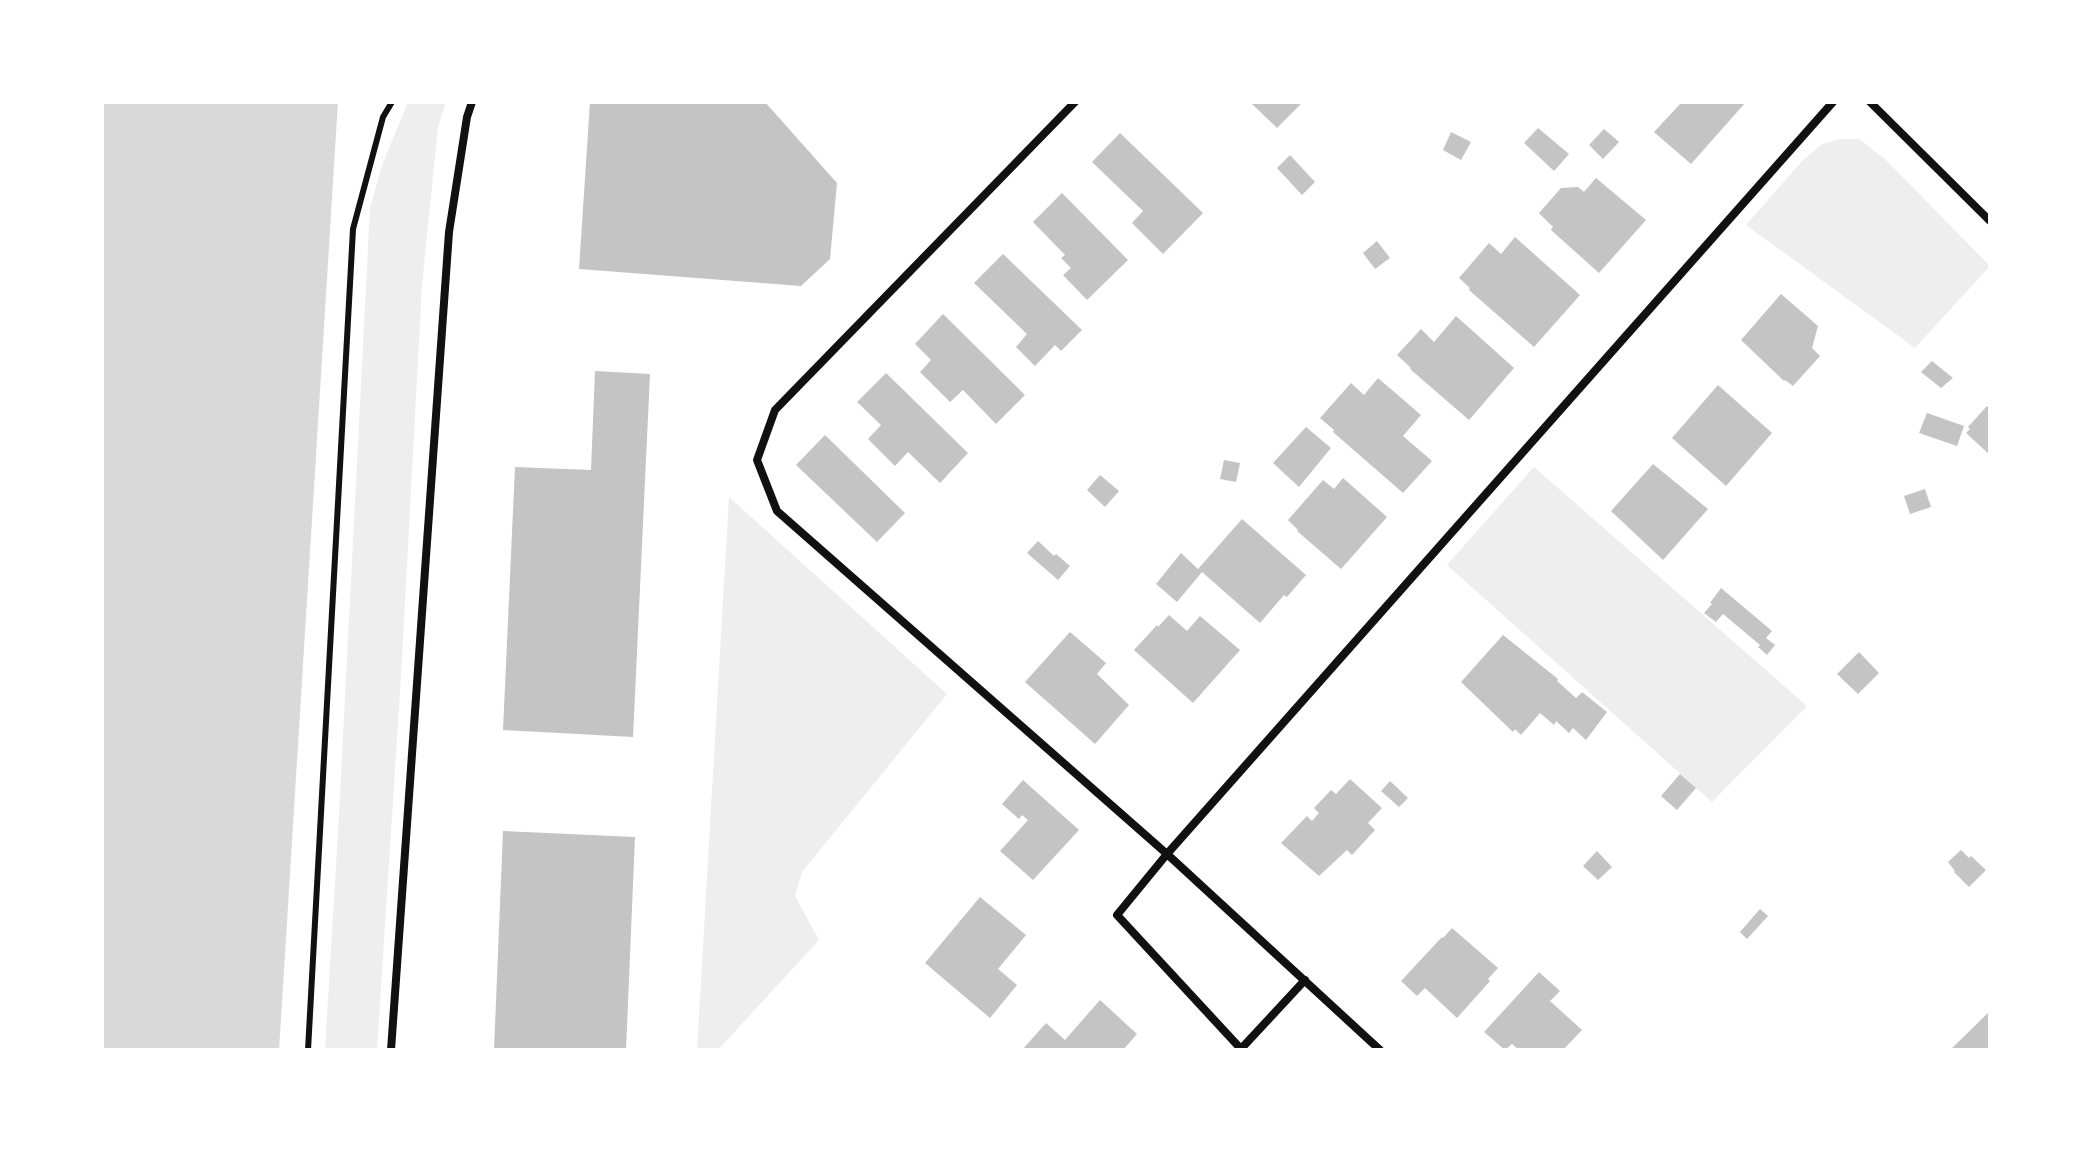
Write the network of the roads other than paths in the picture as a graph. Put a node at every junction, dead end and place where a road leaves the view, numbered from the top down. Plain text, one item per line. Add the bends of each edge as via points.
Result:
1 (392, 102) edge
2 (472, 102) edge
3 (1075, 102) edge
4 (1833, 102) edge
5 (1870, 102) edge
6 (1990, 221) edge
7 (1167, 854) junction
8 (1305, 980) junction
9 (308, 1050) edge
10 (391, 1050) edge
11 (1240, 1050) edge
12 (1380, 1050) edge

1 - 9 lane via 383,117 353,229
2 - 10 street via 449,232
3 - 7 street via 775,410 757,460 777,511
4 - 7 street
5 - 6 street
7 - 8 street
7 - 11 street via 1117,915
8 - 11 street
8 - 12 street

